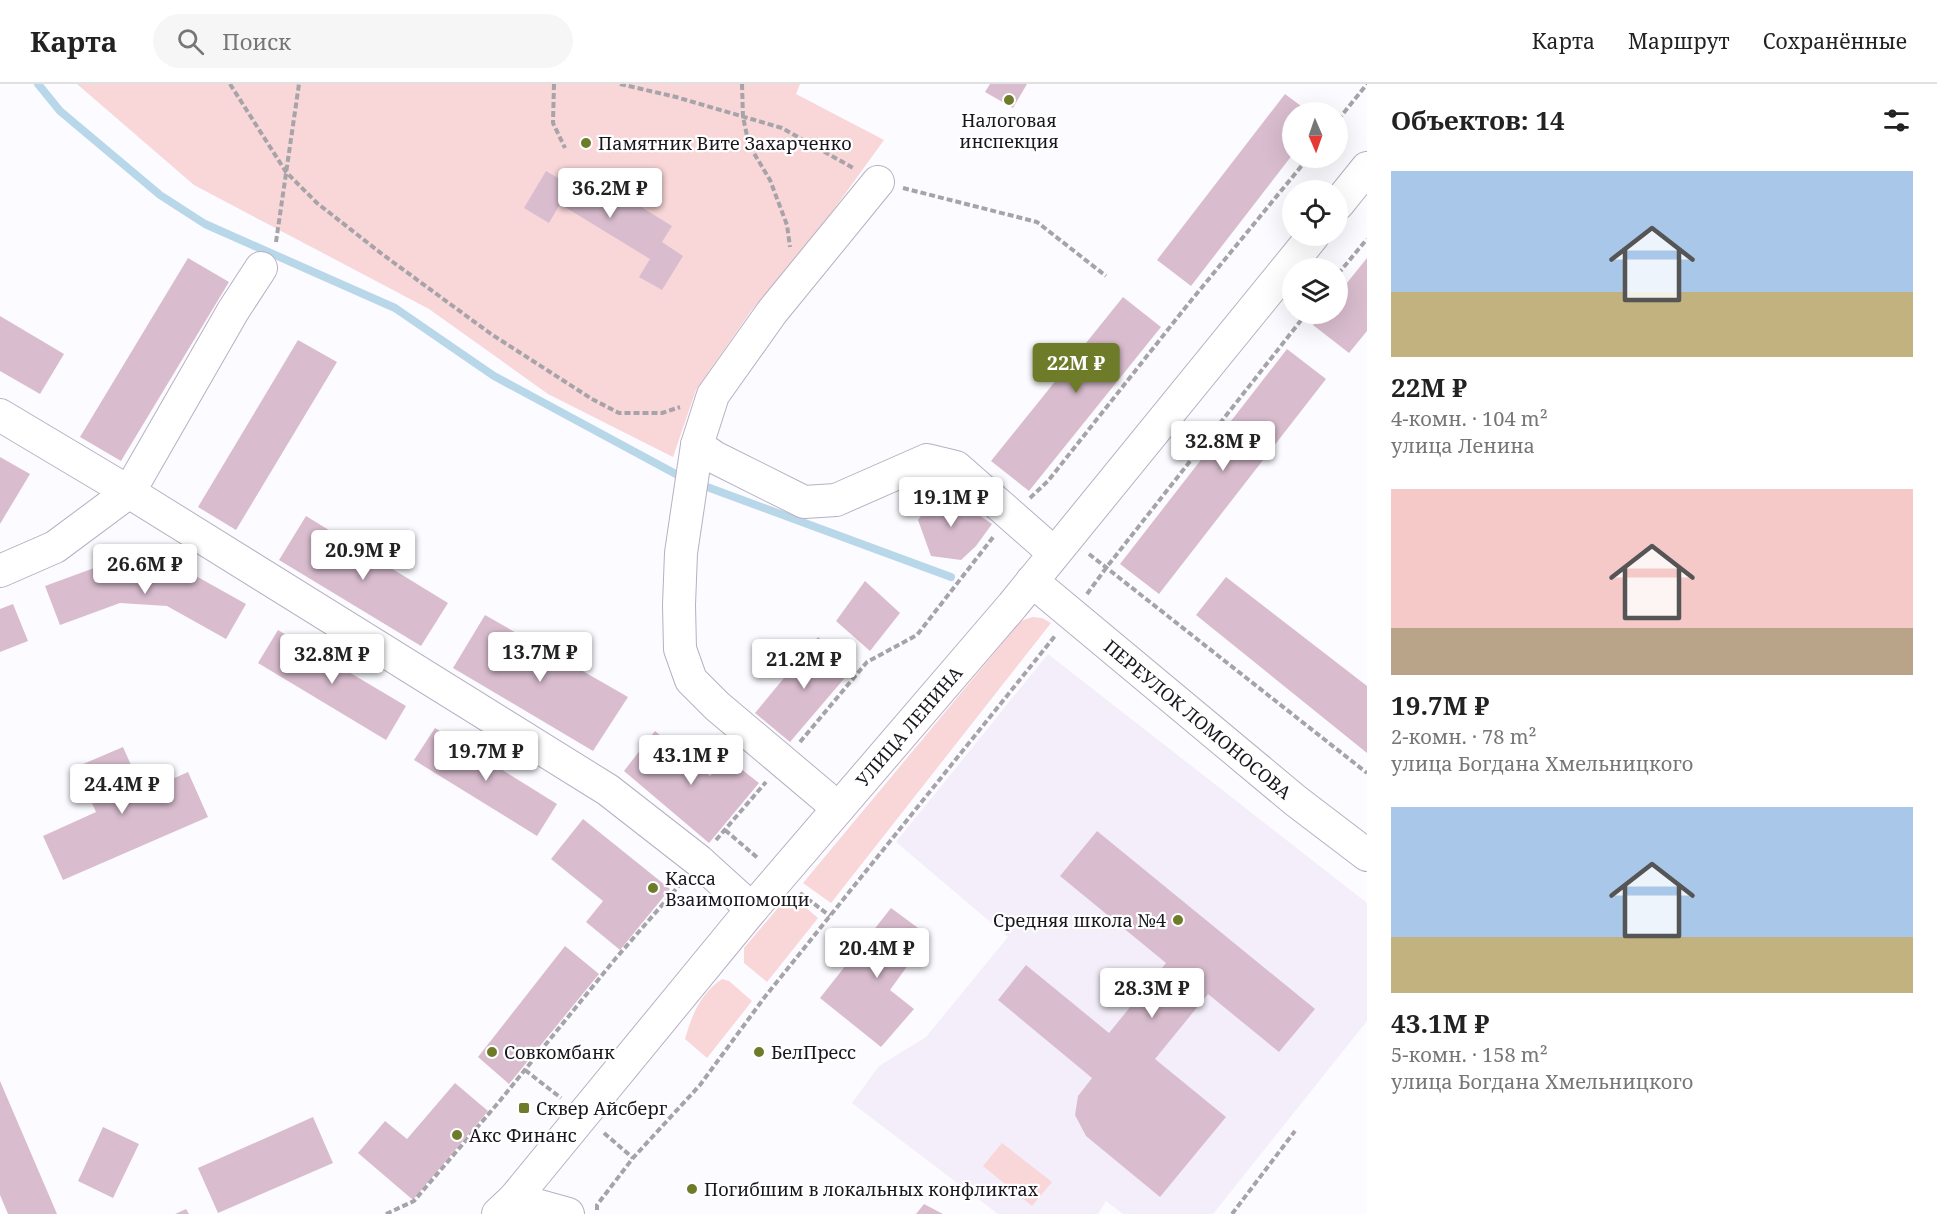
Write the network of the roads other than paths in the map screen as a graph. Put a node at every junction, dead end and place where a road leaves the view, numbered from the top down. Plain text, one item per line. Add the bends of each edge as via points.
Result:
1 (1367, 168) edge
2 (878, 182) dead end
3 (1348, 192) edge
4 (1305, 246) edge
5 (269, 255) road end
6 (0, 415) edge
7 (697, 445) junction
8 (129, 492) junction
9 (1061, 545) junction
10 (0, 572) edge
11 (1032, 581) junction
12 (838, 808) junction
13 (1367, 855) edge
14 (752, 909) junction
15 (506, 1207) edge
16 (568, 1214) edge

1 - 3 street
2 - 7 street via 772,312 713,395
4 - 9 street, УЛИЦА ЛЕНИНА
5 - 8 street
6 - 8 street
7 - 9 street via 804,502 836,500 927,460 956,466 1010,515
7 - 12 street via 681,553 679,605 680,649 691,680
8 - 10 street via 55,547
8 - 14 street via 608,790 699,861
9 - 11 street, УЛИЦА ЛЕНИНА
11 - 12 street, УЛИЦА ЛЕНИНА
11 - 13 street, ПЕРЕУЛОК ЛОМОНОСОВА via 1296,801
12 - 14 street, УЛИЦА ЛЕНИНА
14 - 15 street, УЛИЦА ЛЕНИНА
15 - 16 street

